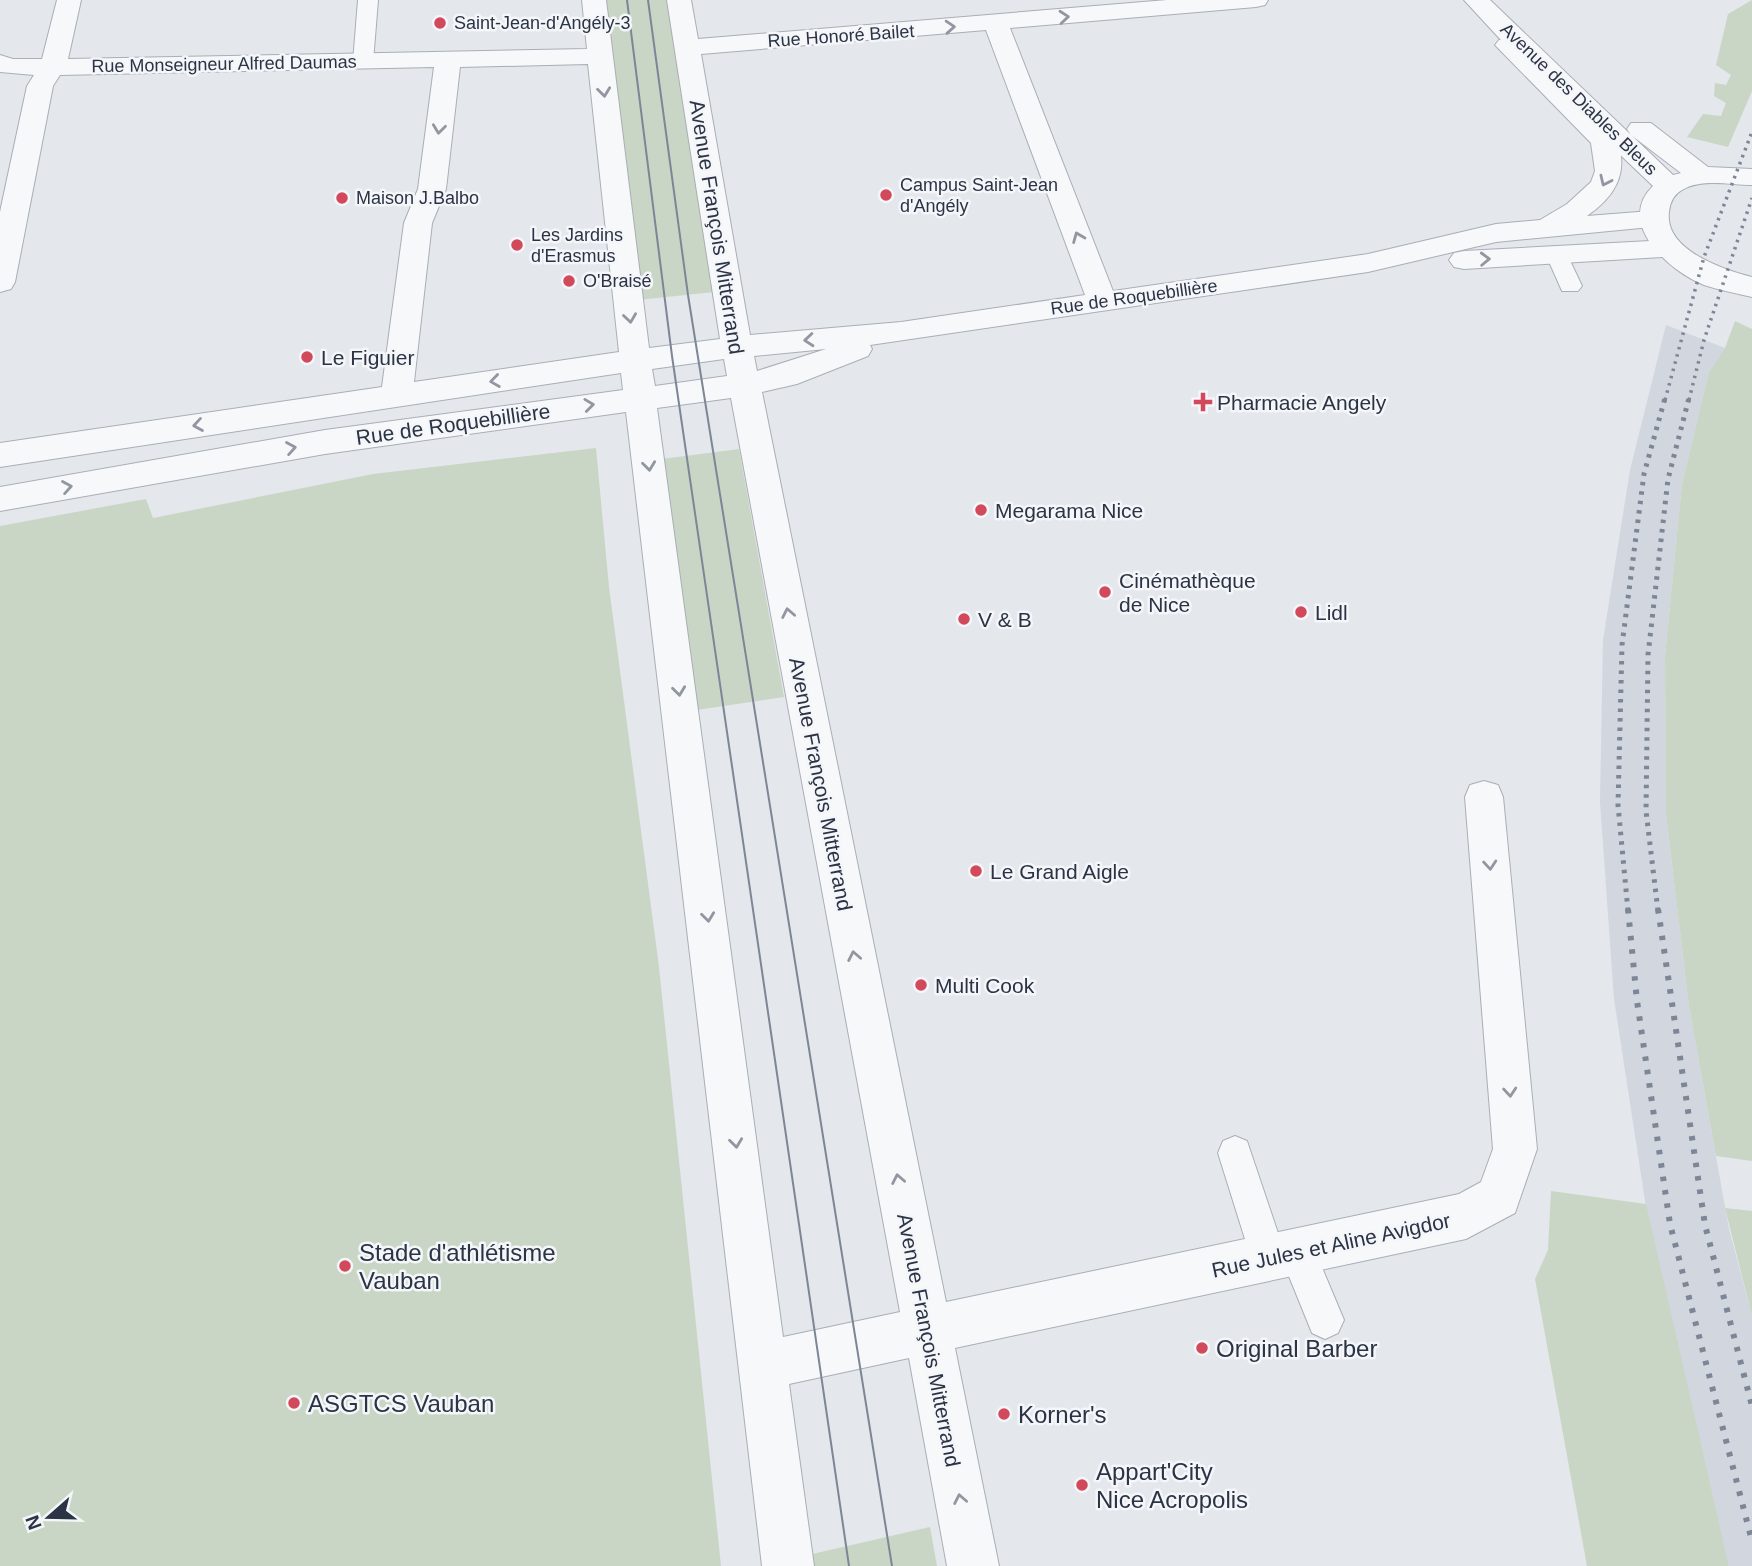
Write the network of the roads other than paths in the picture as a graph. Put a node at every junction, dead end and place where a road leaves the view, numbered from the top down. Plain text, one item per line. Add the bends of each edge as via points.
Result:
1 (69, 0) edge
2 (368, 0) edge
3 (594, 0) edge
4 (679, 0) edge
5 (1256, 0) edge
6 (1483, 6) edge
7 (996, 24) junction
8 (687, 48) junction
9 (59, 55) junction
10 (600, 56) junction
11 (448, 61) junction
12 (363, 62) junction
13 (0, 63) edge
14 (1700, 174) junction
15 (1752, 177) edge
16 (1668, 185) junction
17 (1651, 220) junction
18 (1553, 241) junction
19 (1669, 248) junction
20 (0, 282) edge
21 (1570, 286) dead end
22 (1752, 287) edge
23 (1102, 301) junction
24 (740, 366) junction
25 (638, 379) junction
26 (397, 395) junction
27 (0, 455) edge
28 (0, 499) edge
29 (1484, 797) dead end
30 (1235, 1153) dead end
31 (1283, 1255) junction
32 (1325, 1320) dead end
33 (927, 1330) junction
34 (764, 1365) junction
35 (788, 1566) edge
36 (973, 1566) edge

1 - 9 street
2 - 12 lane
3 - 10 street
4 - 8 street, Avenue François Mitterrand
7 -> 5 street, Rue Honoré Bailet
6 - 14 street, Avenue des Diables Bleus via 1539,42
6 - 16 street, Avenue des Diables Bleus
6 -> 18 street, Avenue des Diables Bleus via 1511,50 1604,141 1611,159 1611,174 1603,189
8 -> 7 street, Rue Honoré Bailet
23 -> 7 street
8 - 24 street, Avenue François Mitterrand
9 - 12 street, Rue Monseigneur Alfred Daumas
9 - 13 street, Rue Monseigneur Alfred Daumas via 10,67
9 - 20 street via 40,86
10 - 11 street, Rue Monseigneur Alfred Daumas
10 -> 25 street
11 - 12 street, Rue Monseigneur Alfred Daumas
11 -> 26 street via 432,189 418,223
14 - 15 street
14 - 16 street
16 - 17 street via 1651,206
17 - 18 street, Rue de Roquebillière
17 - 19 street
18 - 19 street, Rue de Roquebillière
18 - 21 lane
18 - 23 street, Rue de Roquebillière
19 - 22 street via 1715,277
23 - 24 street, Rue de Roquebillière via 901,332 786,376
24 - 25 street, Rue de Roquebillière
33 -> 24 street, Avenue François Mitterrand
25 -> 26 street, Rue de Roquebillière
28 -> 25 street, Rue de Roquebillière via 324,442
25 -> 34 street
26 -> 27 street, Rue de Roquebillière
29 -> 31 street, Rue Jules et Aline Avigdor via 1515,1149 1499,1197 1466,1216
30 - 31 lane
31 - 32 lane
31 - 33 street, Rue Jules et Aline Avigdor
33 - 34 street, Rue Jules et Aline Avigdor
36 -> 33 street, Avenue François Mitterrand
34 - 35 street

